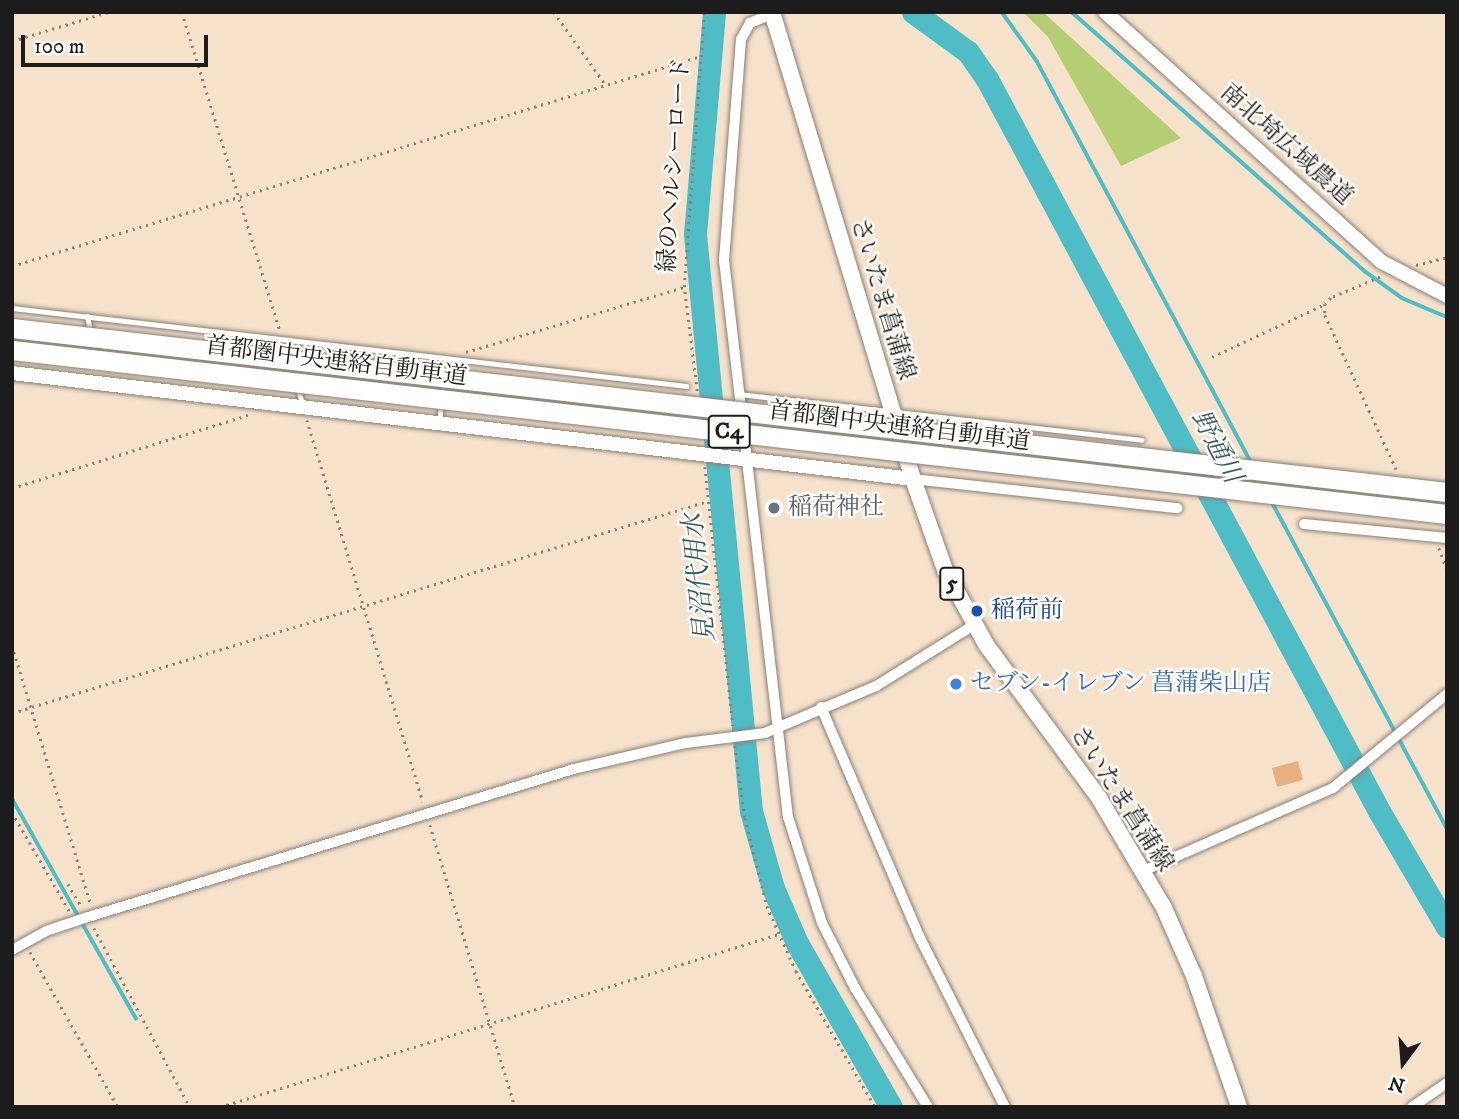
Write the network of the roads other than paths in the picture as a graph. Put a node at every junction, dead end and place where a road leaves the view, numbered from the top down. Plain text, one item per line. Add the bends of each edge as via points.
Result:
1 (1105, 12) edge
2 (772, 13) edge
3 (1447, 296) edge
4 (12, 308) edge
5 (87, 316) junction
6 (12, 328) edge
7 (283, 340) junction
8 (12, 350) edge
9 (446, 359) junction
10 (12, 373) edge
11 (102, 383) junction
12 (687, 386) dead end
13 (739, 394) junction
14 (303, 407) junction
15 (893, 412) junction
16 (439, 423) junction
17 (1141, 440) dead end
18 (746, 460) junction
19 (913, 479) junction
20 (1447, 492) edge
21 (1177, 508) dead end
22 (1447, 514) edge
23 (1304, 524) dead end
24 (1442, 538) edge
25 (974, 625) junction
26 (1447, 694) edge
27 (821, 707) junction
28 (778, 728) junction
29 (1143, 871) junction
30 (12, 950) edge
31 (1447, 1083) edge
32 (928, 1107) edge
33 (1005, 1107) edge
34 (1239, 1107) edge
35 (1412, 1107) edge

1 - 3 street, 南北埼広域農道 via 1389,273
2 - 13 street via 750,23 740,51 724,260
2 - 15 main road, さいたま菖蒲線 / 5
4 - 5 lane
5 - 7 lane
5 - 11 lane
6 - 20 highway, 首都圏中央連絡自動車道 / C4, bridge
7 - 9 lane
7 - 14 lane
8 - 22 highway, 首都圏中央連絡自動車道 / C4, bridge
9 - 12 lane
9 - 16 lane
10 - 11 street
11 - 14 street
13 - 15 lane
13 - 18 street
14 - 16 street
15 - 17 lane
15 - 19 main road, さいたま菖蒲線 / 5
16 - 18 street
18 - 19 street
18 - 28 street
19 - 21 street
19 - 25 main road, さいたま菖蒲線 / 5 via 945,570
23 - 24 street
25 - 27 street via 876,686
25 - 29 main road, さいたま菖蒲線 / 5 via 1099,798
26 - 29 street via 1338,785
27 - 28 street
27 - 33 street via 919,936
28 - 30 street via 574,769 75,921
28 - 32 street via 791,834 822,923 855,988
29 - 34 main road, さいたま菖蒲線 / 5 via 1195,976
31 - 35 street

